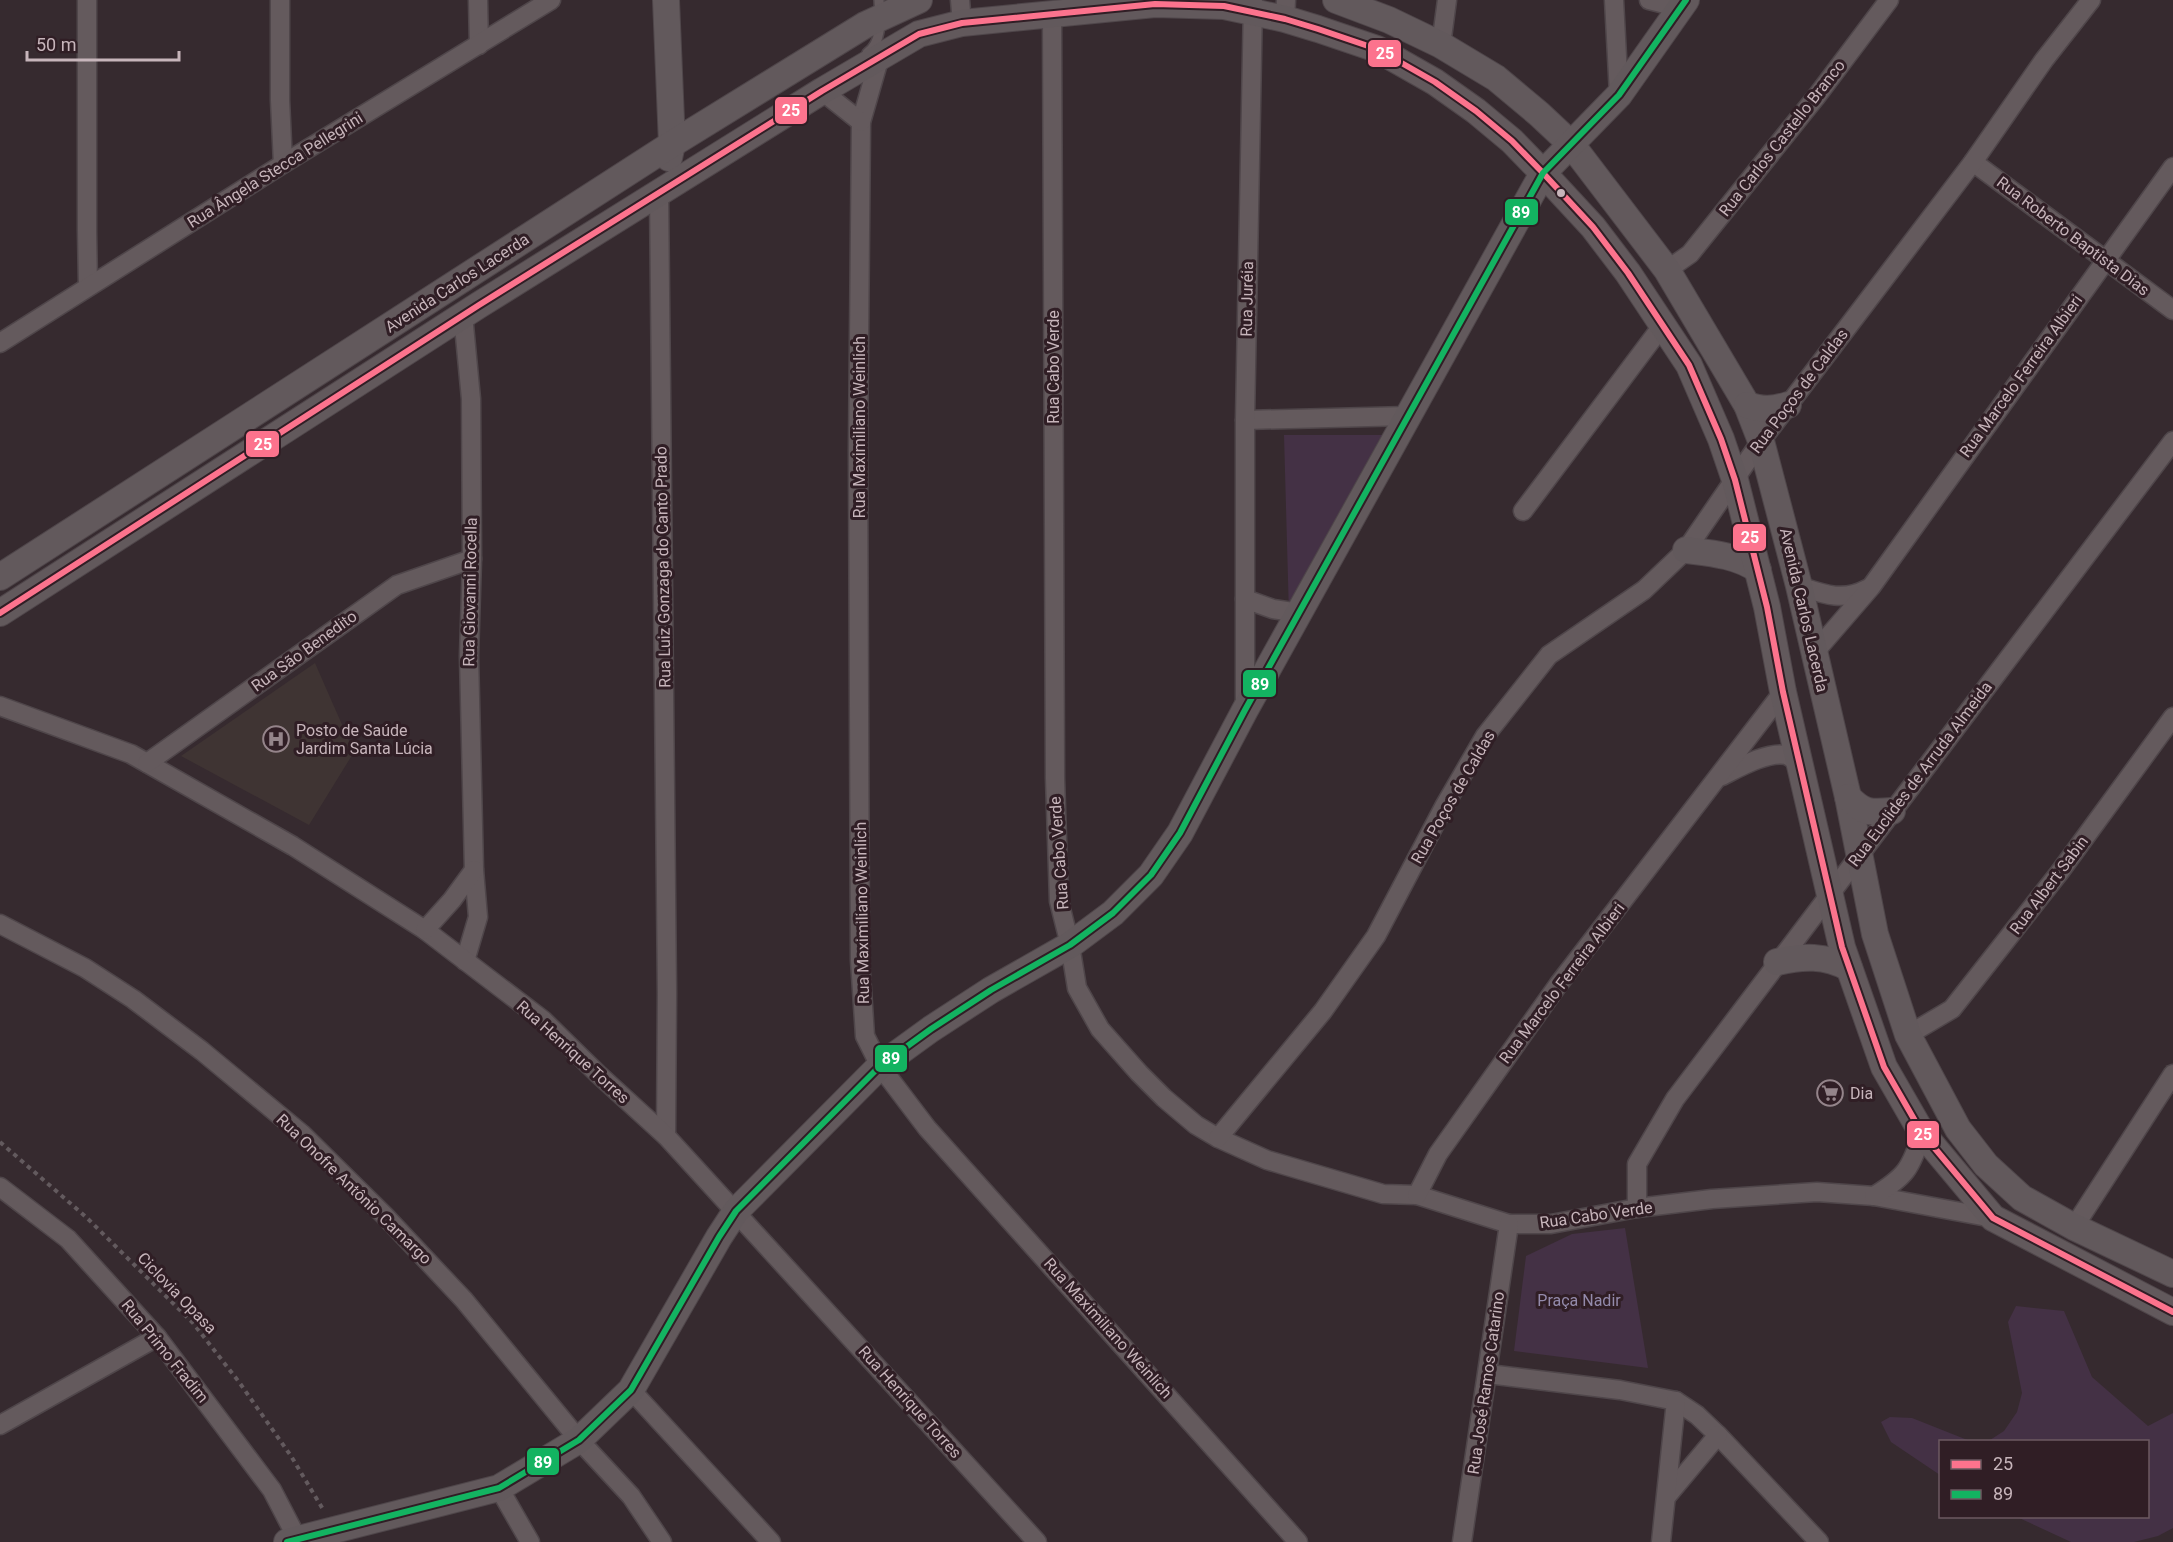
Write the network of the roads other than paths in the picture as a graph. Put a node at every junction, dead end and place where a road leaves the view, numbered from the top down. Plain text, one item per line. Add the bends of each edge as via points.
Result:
1 (87, 0) edge
2 (280, 0) edge
3 (478, 0) edge
4 (551, 0) edge
5 (666, 0) edge
6 (920, 0) edge
7 (1336, 0) edge
8 (1447, 0) edge
9 (1614, 0) edge
10 (1649, 0) edge
11 (1889, 0) edge
12 (2091, 0) edge
13 (1122, 4) edge
14 (1683, 4) edge
15 (1253, 6) edge
16 (879, 9) edge
17 (1285, 10) edge
18 (961, 11) edge
19 (1052, 15) junction
20 (479, 45) junction
21 (1441, 45) junction
22 (880, 56) junction
23 (822, 91) junction
24 (1619, 95) junction
25 (861, 122) junction
26 (765, 127) junction
27 (672, 144) junction
28 (1571, 144) junction
29 (1973, 162) junction
30 (283, 164) junction
31 (2173, 167) edge
32 (1543, 173) junction
33 (659, 192) junction
34 (2104, 260) junction
35 (1668, 270) junction
36 (467, 277) junction
37 (88, 286) junction
38 (471, 310) junction
39 (2173, 310) edge
40 (1662, 326) junction
41 (0, 343) edge
42 (1747, 405) junction
43 (1788, 405) junction
44 (1408, 416) junction
45 (1245, 420) junction
46 (1761, 441) junction
47 (2173, 441) edge
48 (1735, 480) junction
49 (1522, 511) dead end
50 (1686, 550) junction
51 (472, 559) junction
52 (1758, 570) junction
53 (0, 576) edge
54 (1799, 586) junction
55 (1871, 587) junction
56 (1245, 599) junction
57 (0, 613) edge
58 (1299, 613) junction
59 (1814, 653) junction
60 (1784, 692) junction
61 (0, 706) edge
62 (1245, 710) junction
63 (2173, 717) edge
64 (147, 763) junction
65 (1801, 767) junction
66 (1718, 778) junction
67 (1848, 797) junction
68 (1892, 811) junction
69 (1860, 853) junction
70 (474, 870) junction
71 (1830, 892) junction
72 (0, 924) edge
73 (424, 930) junction
74 (1070, 945) junction
75 (465, 961) junction
76 (1777, 962) junction
77 (1849, 968) junction
78 (1908, 1035) junction
79 (880, 1066) junction
80 (2173, 1074) edge
81 (1922, 1133) junction
82 (666, 1136) junction
83 (1218, 1138) junction
84 (3, 1194) edge
85 (1417, 1195) junction
86 (1874, 1196) junction
87 (1637, 1208) junction
88 (736, 1210) junction
89 (1993, 1218) junction
90 (1509, 1224) junction
91 (2074, 1227) junction
92 (2173, 1274) edge
93 (2173, 1312) edge
94 (157, 1337) junction
95 (1488, 1374) junction
96 (631, 1390) junction
97 (1676, 1401) junction
98 (0, 1425) edge
99 (1718, 1435) junction
100 (579, 1440) junction
101 (499, 1488) junction
102 (1667, 1496) junction
103 (294, 1541) edge
104 (530, 1542) edge
105 (662, 1542) edge
106 (771, 1542) edge
107 (1036, 1542) edge
108 (1299, 1542) edge
109 (1462, 1542) edge
110 (1661, 1542) edge
111 (1819, 1542) edge

1 - 37 street
2 - 30 street
3 - 20 street
4 - 20 street, Rua Ângela Stecca Pellegrini
5 - 27 main road, Rua Luiz Gonzaga do Canto Prado
6 - 16 main road, Avenida Carlos Lacerda
7 - 21 main road, Avenida Carlos Lacerda
8 - 21 street
9 - 24 street
10 - 14 street
11 - 35 street, Rua Carlos Castello Branco via 1690,254
12 - 29 street, Rua Poços de Caldas
13 - 15 main road, Avenida Carlos Lacerda
13 - 19 main road, Avenida Carlos Lacerda
14 - 24 main road
15 - 17 main road, Avenida Carlos Lacerda
15 - 45 street, Rua Juréia
16 - 26 lane via 874,48 777,109
16 - 27 main road, Avenida Carlos Lacerda
17 - 32 main road, Avenida Carlos Lacerda via 1377,49 1435,81 1512,141
18 - 19 main road, Avenida Carlos Lacerda
18 - 22 main road, Avenida Carlos Lacerda
19 - 74 street, Rua Cabo Verde via 1055,778 1059,901
20 - 30 street, Rua Ângela Stecca Pellegrini
21 - 28 main road, Avenida Carlos Lacerda via 1496,78
22 - 23 main road, Avenida Carlos Lacerda
22 - 25 street, Rua Maximiliano Weinlich
23 - 25 street
23 - 26 main road, Avenida Carlos Lacerda
24 - 28 main road
25 - 79 street, Rua Maximiliano Weinlich via 861,960 865,1036
26 - 33 main road, Avenida Carlos Lacerda
27 - 33 main road, Rua Luiz Gonzaga do Canto Prado
27 - 36 main road, Avenida Carlos Lacerda
28 - 32 main road
28 - 35 main road, Avenida Carlos Lacerda
29 - 34 street, Rua Roberto Baptista Dias
29 - 43 street, Rua Poços de Caldas
30 - 37 street, Rua Ângela Stecca Pellegrini
31 - 34 street, Rua Marcelo Ferreira Albieri
32 - 40 main road, Avenida Carlos Lacerda via 1593,227
32 - 44 main road
33 - 38 main road, Avenida Carlos Lacerda
33 - 82 street, Rua Luiz Gonzaga do Canto Prado via 668,993
34 - 39 street, Rua Roberto Baptista Dias
34 - 55 street, Rua Marcelo Ferreira Albieri
35 - 42 main road, Avenida Carlos Lacerda
36 - 38 main road
36 - 53 main road, Avenida Carlos Lacerda
37 - 41 street, Rua Ângela Stecca Pellegrini
38 - 51 street, Rua Giovanni Rocella
38 - 57 main road, Avenida Carlos Lacerda
40 - 48 main road, Avenida Carlos Lacerda via 1689,365
40 - 49 street
42 - 43 main road via 1773,409
42 - 46 main road, Avenida Carlos Lacerda
43 - 46 street, Rua Poços de Caldas
44 - 45 street
44 - 58 main road
45 - 56 street, Rua Juréia
46 - 48 street, Rua Poços de Caldas
46 - 54 main road, Avenida Carlos Lacerda
47 - 68 street, Rua Euclides de Arruda Almeida
48 - 50 street, Rua Poços de Caldas
48 - 52 main road, Avenida Carlos Lacerda
50 - 52 main road via 1729,557
50 - 83 street, Rua Poços de Caldas via 1644,590 1549,655 1522,688 1485,736 1376,936 1323,1011
51 - 64 street, Rua São Benedito via 397,585
51 - 70 street, Rua Giovanni Rocella via 469,656
52 - 60 main road, Avenida Carlos Lacerda
54 - 55 street via 1842,597
54 - 59 main road, Avenida Carlos Lacerda
55 - 59 street, Rua Marcelo Ferreira Albieri
56 - 58 street
56 - 62 street, Rua Juréia
58 - 62 main road
59 - 67 main road, Avenida Carlos Lacerda
60 - 65 main road, Avenida Carlos Lacerda
60 - 66 street, Rua Marcelo Ferreira Albieri
61 - 64 street, Rua Henrique Torres
62 - 74 main road via 1180,832 1151,874 1113,913
63 - 78 street, Rua Albert Sabin via 2059,873 1952,1009
64 - 73 street, Rua Henrique Torres via 292,846
65 - 66 street, Rua Marcelo Ferreira Albieri via 1792,758 1772,756
65 - 71 main road, Avenida Carlos Lacerda
66 - 85 street, Rua Marcelo Ferreira Albieri via 1558,985 1438,1154
67 - 68 main road via 1863,811
67 - 69 main road, Avenida Carlos Lacerda
68 - 69 street, Rua Euclides de Arruda Almeida
69 - 71 street, Rua Euclides de Arruda Almeida
69 - 78 main road, Avenida Carlos Lacerda via 1875,934
70 - 73 street
70 - 75 street, Rua Giovanni Rocella via 478,917
71 - 76 street, Rua Euclides de Arruda Almeida
71 - 77 main road, Avenida Carlos Lacerda
72 - 100 street, Rua Onofre Antônio Camargo via 85,968 133,999 302,1134 464,1300
73 - 75 street, Rua Henrique Torres
74 - 79 main road via 983,995
74 - 83 street, Rua Cabo Verde via 1077,988 1100,1029 1164,1098
75 - 82 street, Rua Henrique Torres via 543,1020
76 - 77 main road via 1817,957
76 - 87 street, Rua Euclides de Arruda Almeida via 1674,1099 1637,1164
77 - 81 main road, Avenida Carlos Lacerda via 1884,1067
78 - 91 main road, Avenida Carlos Lacerda via 1958,1129 1986,1165 2022,1198
79 - 88 main road
79 - 108 street, Rua Maximiliano Weinlich via 927,1128
80 - 91 street
81 - 86 street via 1906,1172
81 - 89 main road, Avenida Carlos Lacerda
82 - 88 street, Rua Henrique Torres
83 - 85 street, Rua Cabo Verde via 1268,1160 1383,1194
84 - 94 street, Rua Primo Fradim via 68,1239
85 - 90 street, Rua Cabo Verde
86 - 87 street, Rua Cabo Verde via 1817,1192
86 - 89 street, Rua Cabo Verde
87 - 90 street, Rua Cabo Verde via 1551,1224
88 - 96 main road
88 - 107 street, Rua Henrique Torres
89 - 93 main road, Avenida Carlos Lacerda
90 - 95 street, Rua José Ramos Catarino
91 - 92 main road, Avenida Carlos Lacerda
94 - 98 street
94 - 103 street, Rua Primo Fradim via 272,1490
95 - 97 street
95 - 109 street, Rua José Ramos Catarino
96 - 100 main road
96 - 106 street
97 - 99 street
97 - 102 street
99 - 102 street
99 - 111 street
100 - 101 main road
100 - 105 street, Rua Onofre Antônio Camargo via 631,1496
101 - 103 main road
101 - 104 street
102 - 110 street

